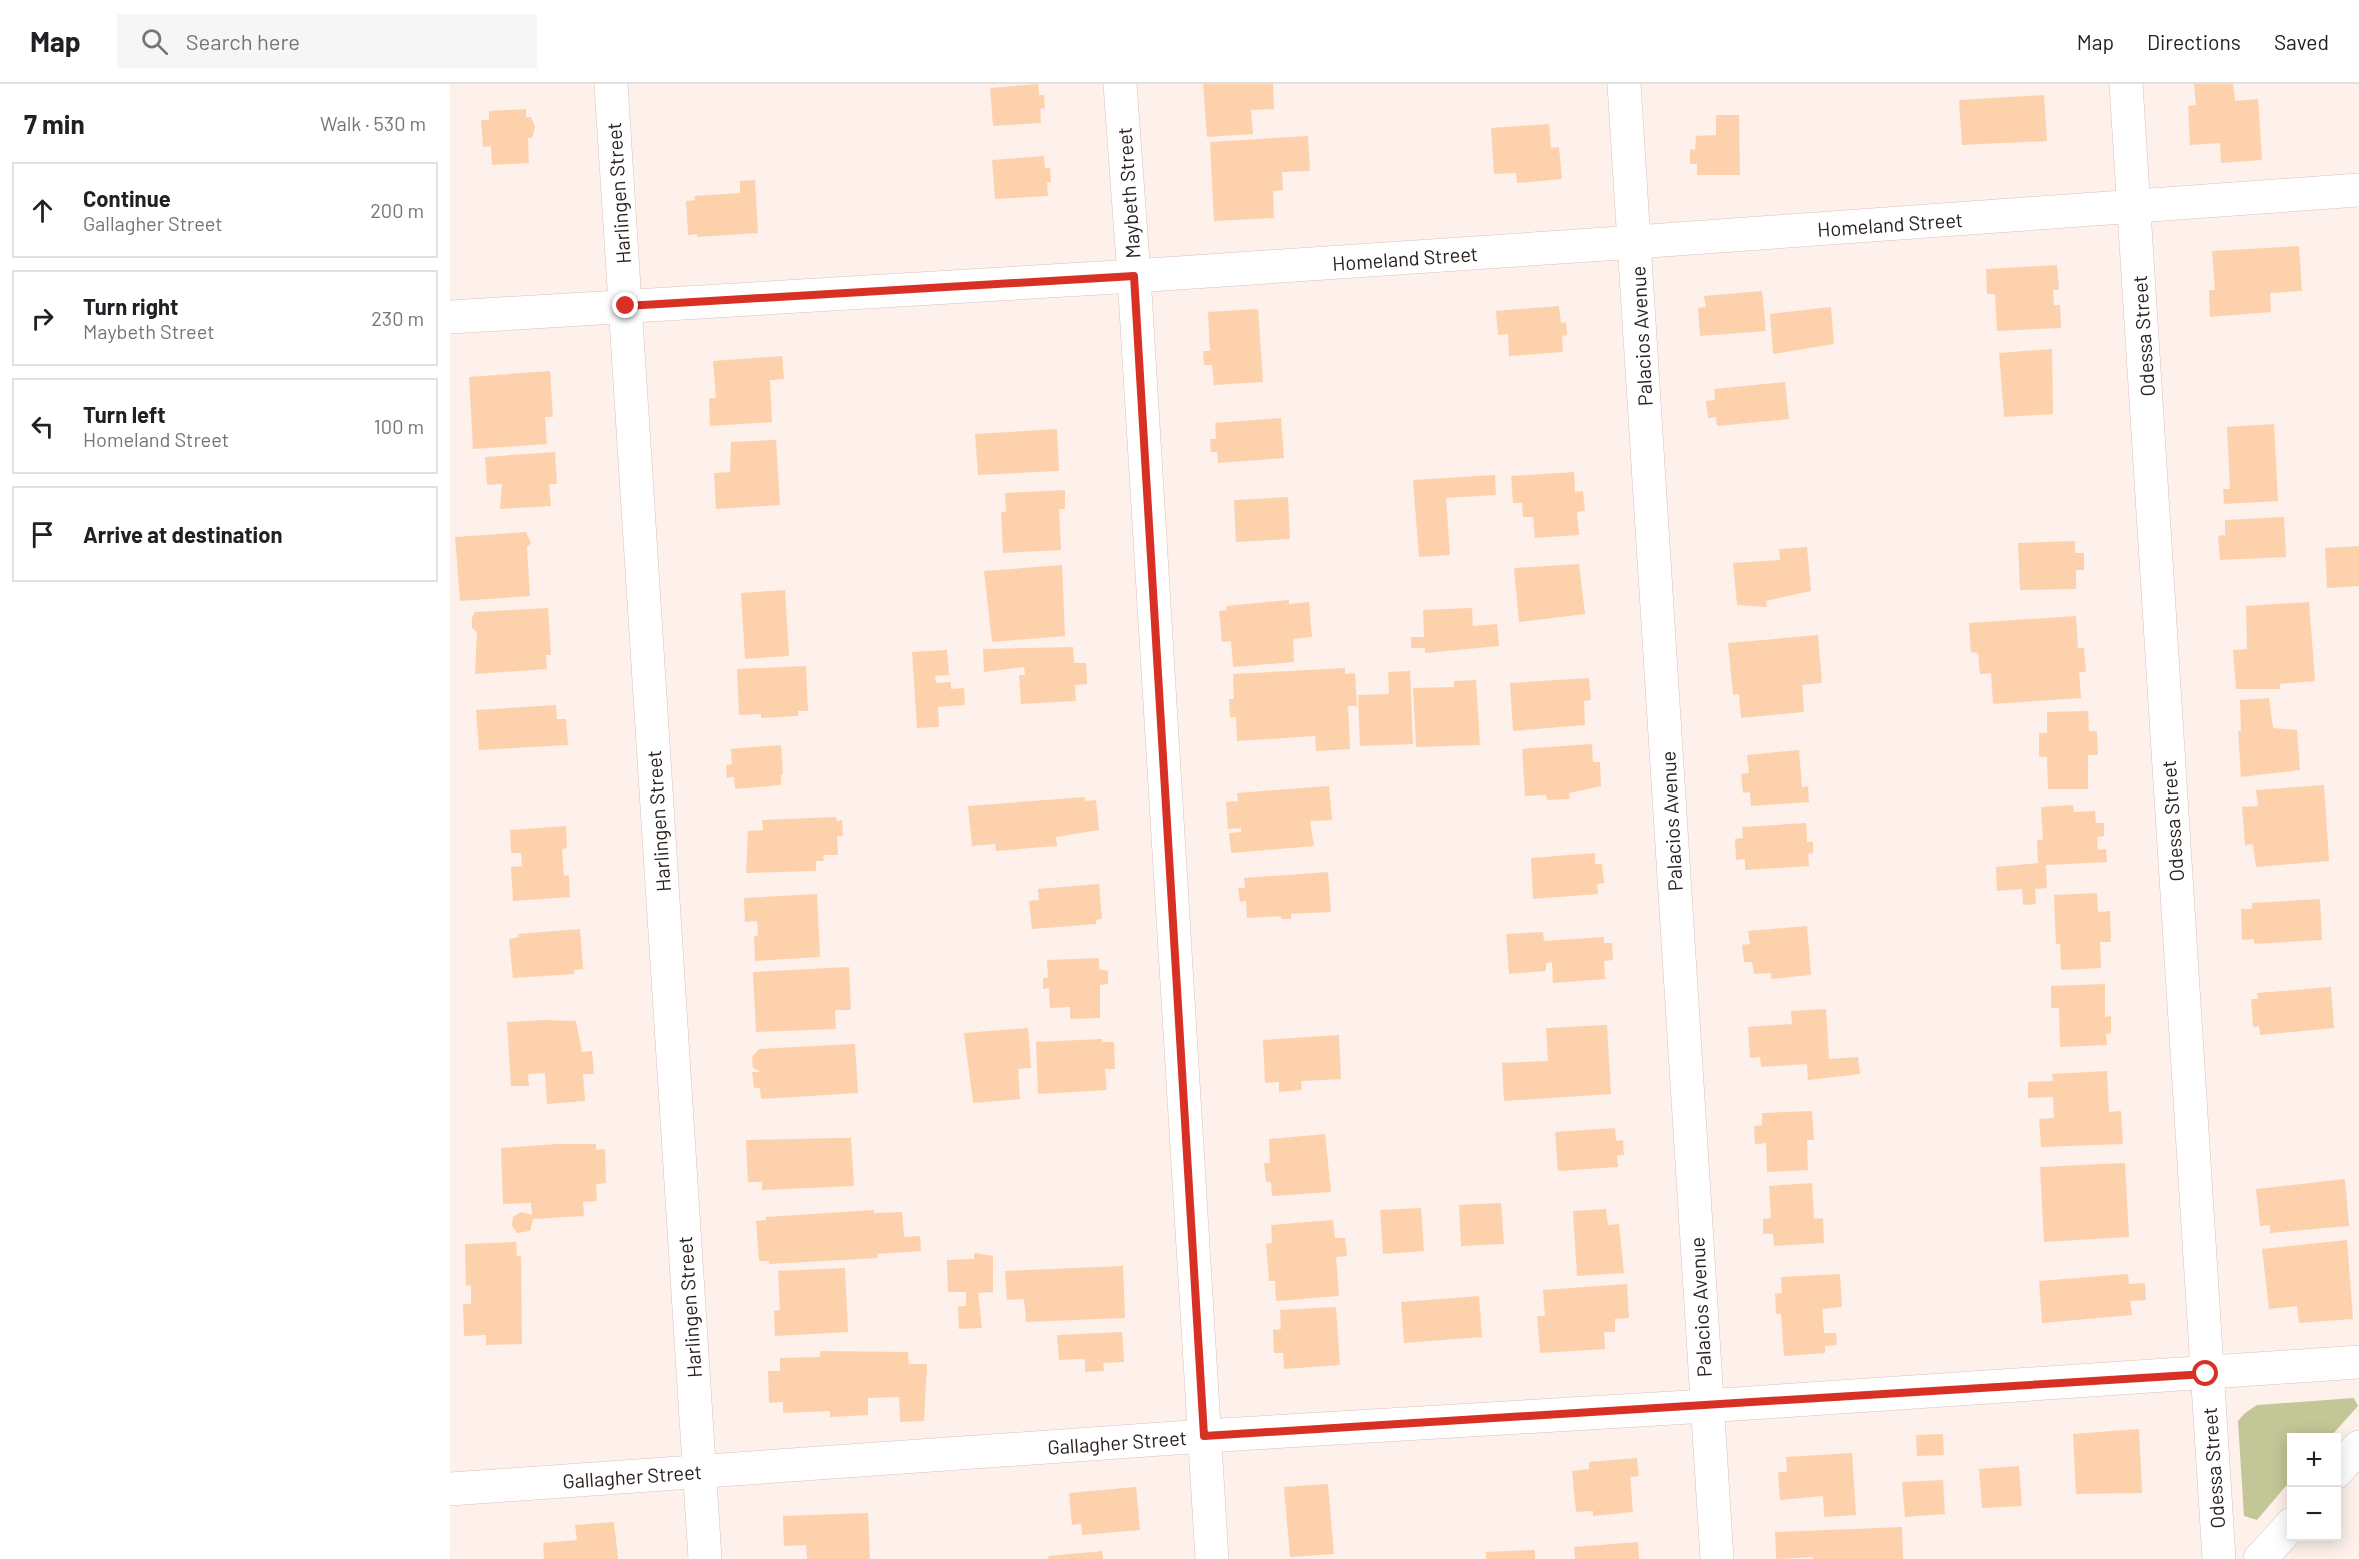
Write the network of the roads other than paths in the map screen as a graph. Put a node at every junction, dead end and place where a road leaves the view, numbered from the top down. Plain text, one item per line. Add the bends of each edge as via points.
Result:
1 (610, 84) edge
2 (1120, 84) edge
3 (1624, 84) edge
4 (2126, 84) edge
5 (2359, 190) edge
6 (2135, 207) junction
7 (1636, 242) junction
8 (1134, 276) junction
9 (626, 306) junction
10 (450, 317) edge
11 (2359, 1362) edge
12 (2206, 1374) junction
13 (1706, 1406) junction
14 (1204, 1436) junction
15 (2359, 1447) edge
16 (2341, 1467) edge
17 (699, 1471) junction
18 (450, 1488) edge
19 (2287, 1529) edge
20 (705, 1559) edge
21 (1212, 1559) edge
22 (1717, 1559) edge
23 (2219, 1559) edge
24 (2260, 1559) edge

1 - 9 street, Harlingen Street
2 - 8 street, Maybeth Street
3 - 7 street, Palacios Avenue
4 - 6 street, Odessa Street
5 - 6 street, Homeland Street
6 - 7 street, Homeland Street
6 - 12 street, Odessa Street
7 - 8 street, Homeland Street
7 - 13 street, Palacios Avenue
8 - 9 street, Homeland Street
8 - 14 street, Maybeth Street
9 - 10 street, Homeland Street
9 - 17 street, Harlingen Street
11 - 12 street, Gallagher Street
12 - 13 street, Gallagher Street
12 - 23 street, Odessa Street
13 - 14 street, Gallagher Street
13 - 22 street, Palacios Avenue
14 - 17 street, Gallagher Street
14 - 21 street, Maybeth Street
15 - 16 street
17 - 18 street, Gallagher Street
17 - 20 street, Harlingen Street
19 - 24 street

